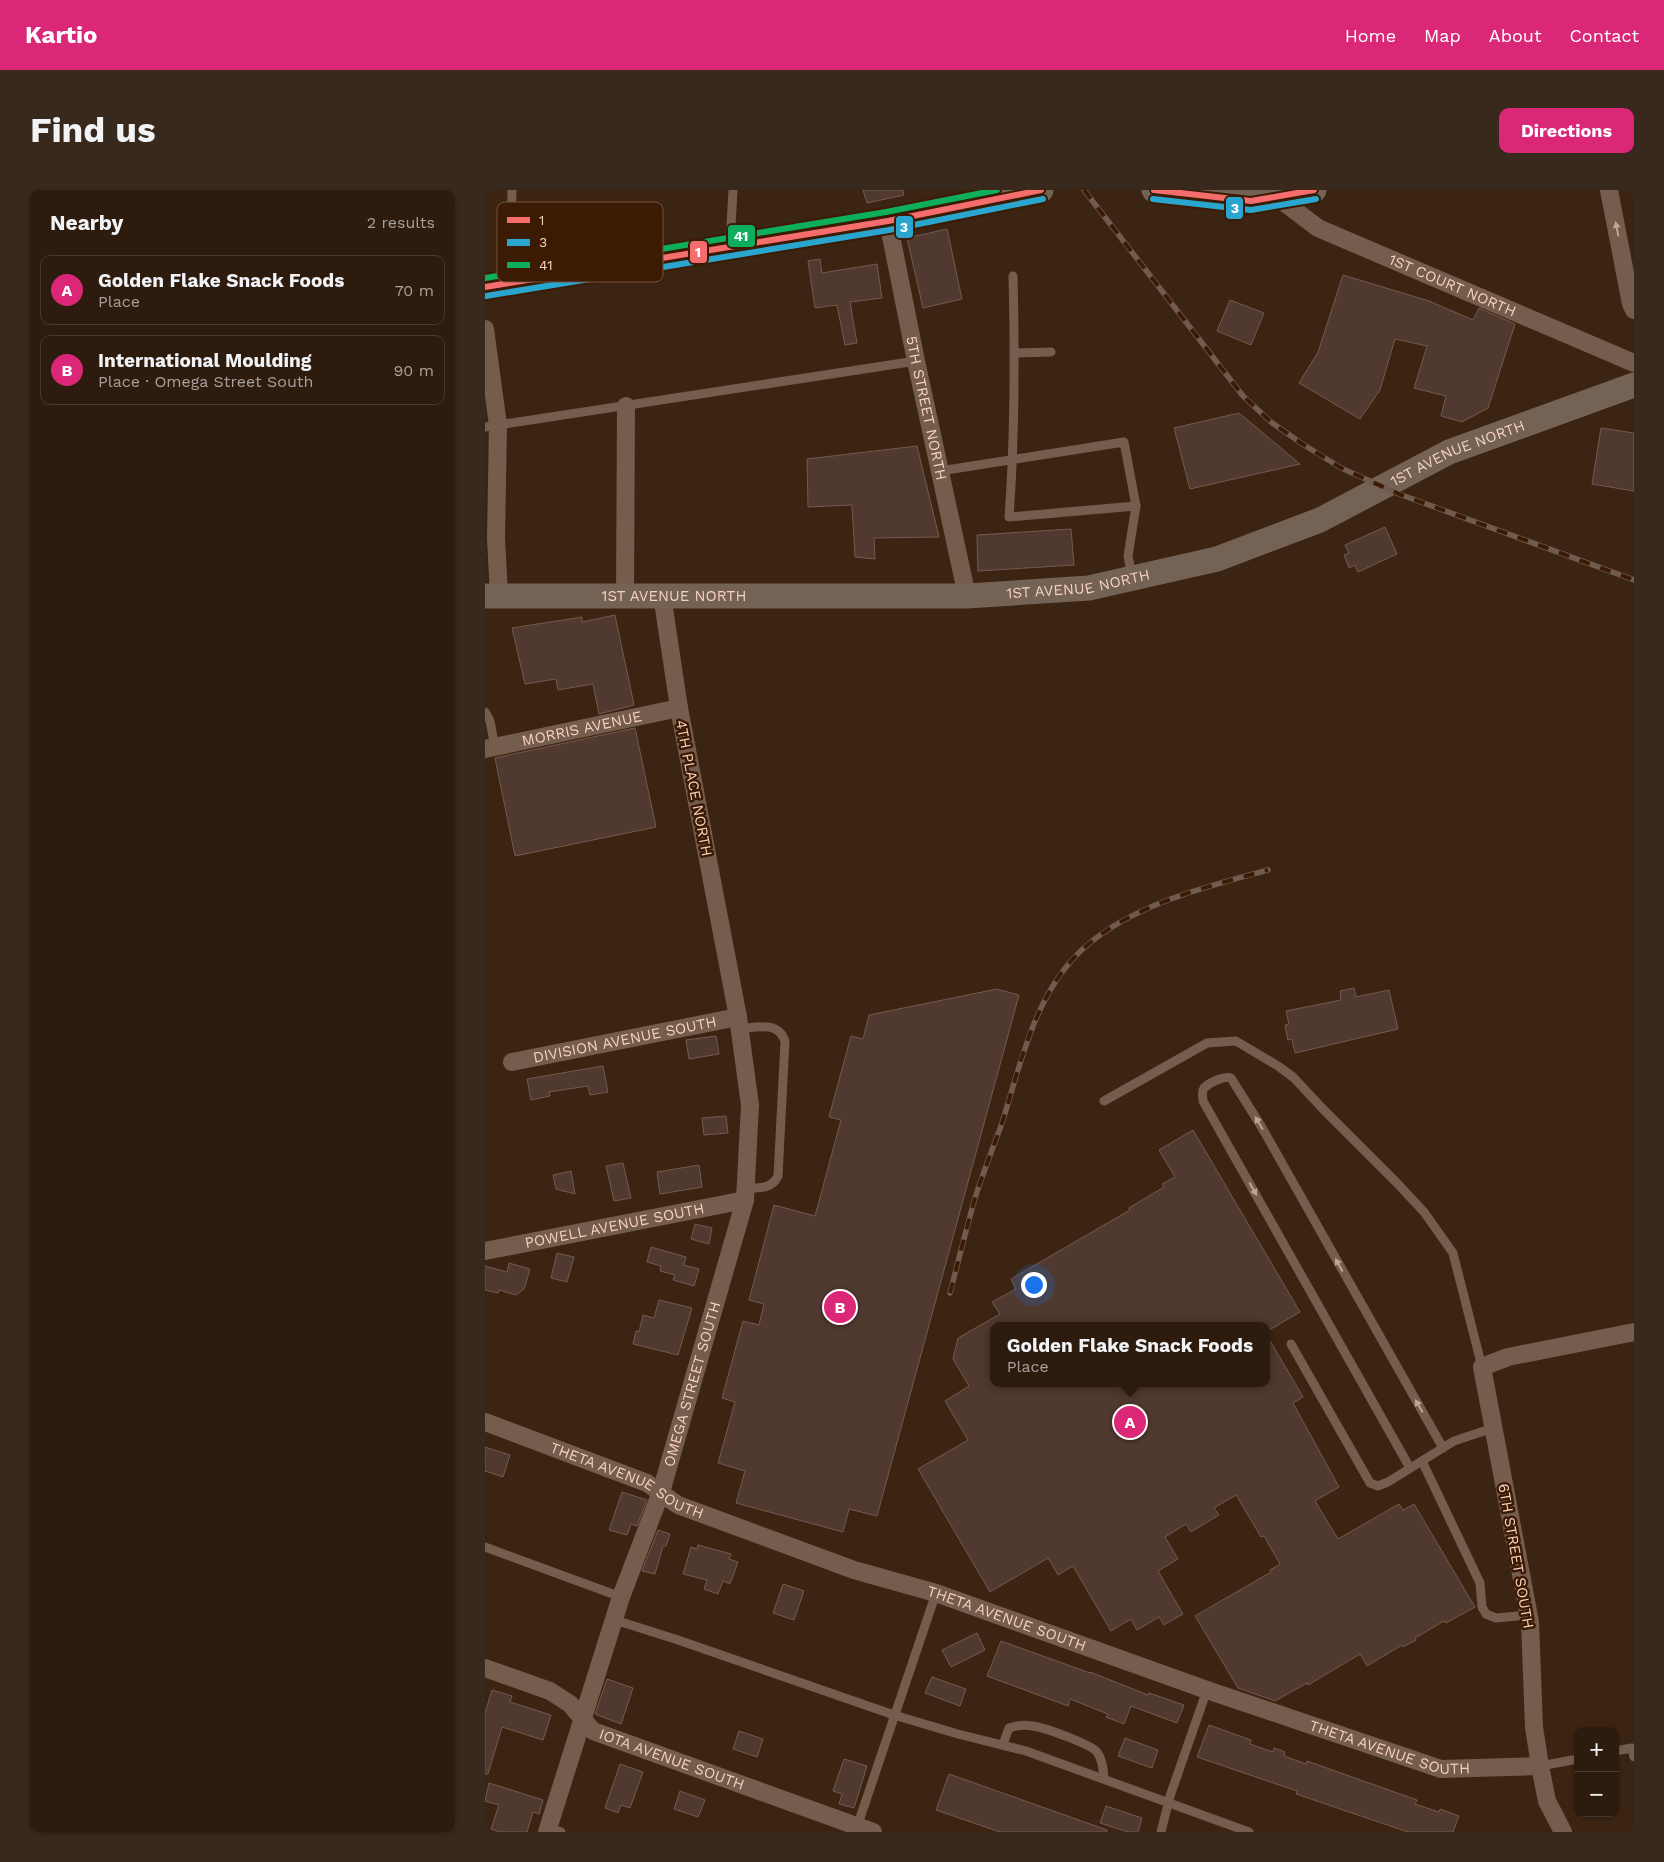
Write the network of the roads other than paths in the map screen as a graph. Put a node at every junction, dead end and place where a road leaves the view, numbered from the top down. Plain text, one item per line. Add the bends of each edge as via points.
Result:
1 (733, 190) edge
2 (1041, 190) edge
3 (1154, 190) edge
4 (1314, 190) edge
5 (1609, 190) edge
6 (1276, 194) edge
7 (888, 221) junction
8 (729, 247) junction
9 (663, 258) edge
10 (1629, 263) edge
11 (1013, 276) dead end
12 (516, 282) edge
13 (510, 283) joint
14 (485, 287) edge
15 (1634, 310) edge
16 (485, 329) edge
17 (1051, 352) dead end
18 (1015, 353) junction
19 (916, 361) junction
20 (1634, 363) edge
21 (1634, 385) edge
22 (626, 406) junction
23 (491, 426) edge
24 (1013, 459) junction
25 (940, 471) junction
26 (1135, 506) junction
27 (1133, 578) junction
28 (663, 595) junction
29 (492, 596) edge
30 (967, 596) junction
31 (625, 597) junction
32 (679, 708) junction
33 (485, 712) edge
34 (490, 748) edge
35 (731, 981) joint
36 (738, 1023) junction
37 (512, 1062) dead end
38 (1104, 1101) dead end
39 (746, 1194) junction
40 (485, 1251) edge
41 (1634, 1332) edge
42 (1291, 1344) dead end
43 (1482, 1367) junction
44 (485, 1422) edge
45 (1493, 1428) junction
46 (1443, 1448) junction
47 (1422, 1461) junction
48 (1410, 1468) junction
49 (661, 1492) junction
50 (485, 1547) edge
51 (936, 1592) junction
52 (621, 1597) junction
53 (1528, 1614) junction
54 (615, 1620) junction
55 (485, 1668) edge
56 (1207, 1690) junction
57 (894, 1715) junction
58 (583, 1720) junction
59 (1003, 1744) junction
60 (1619, 1751) edge
61 (1633, 1751) edge
62 (1574, 1760) edge
63 (1540, 1766) junction
64 (1104, 1779) junction
65 (1168, 1804) junction
66 (865, 1829) edge
67 (552, 1831) edge
68 (1161, 1832) edge
69 (1249, 1832) edge
70 (1563, 1832) edge

1 - 8 lane
2 - 7 street
3 - 6 street via 1251,201
4 - 6 street
10 -> 5 street
6 - 20 street, 1ST COURT NORTH via 1318,228
7 - 8 street
7 - 19 street, 5TH STREET NORTH
8 - 9 street
10 - 15 street
11 - 18 lane
12 - 13 street
13 - 14 street
16 - 23 street
17 - 18 lane
18 - 24 lane
19 - 22 lane
19 - 25 street, 5TH STREET NORTH
21 - 27 street, 1ST AVENUE NORTH via 1449,452 1320,520 1217,560
22 - 23 lane
22 - 31 street
23 - 29 street via 496,538
24 - 25 lane
24 - 26 lane via 1124,442
24 - 26 lane via 1009,517
25 - 30 street, 5TH STREET NORTH
26 - 27 lane via 1128,556
27 - 30 street, 1ST AVENUE NORTH via 1089,588
28 - 30 street, 1ST AVENUE NORTH
28 - 31 street, 1ST AVENUE NORTH
28 - 32 street, 4TH PLACE NORTH
29 - 31 street, 1ST AVENUE NORTH
32 - 34 street, MORRIS AVENUE
32 - 35 street, 4TH PLACE NORTH
33 - 34 lane via 490,721
35 - 36 street, OMEGA STREET SOUTH
36 - 37 street, DIVISION AVENUE SOUTH
36 - 39 street, OMEGA STREET SOUTH via 750,1105
36 - 39 lane via 777,1029 785,1041 777,1176 770,1186
38 - 43 lane via 1207,1043 1236,1042 1278,1066 1293,1077 1424,1212 1453,1253
39 - 40 street, POWELL AVENUE SOUTH
39 - 49 street, OMEGA STREET SOUTH
41 - 43 street via 1508,1357
42 - 48 lane via 1370,1483 1378,1486
43 - 45 street, 6TH STREET SOUTH
44 - 49 street, THETA AVENUE SOUTH via 647,1483
45 - 46 lane
45 - 53 street, 6TH STREET SOUTH
46 - 47 lane
46 -> 48 lane via 1261,1126 1231,1078 1224,1076 1205,1088 1203,1101
47 - 48 lane
47 - 53 lane via 1480,1582 1482,1607 1486,1614 1496,1618
49 - 51 street, THETA AVENUE SOUTH via 678,1505 844,1567
49 - 52 street, OMEGA STREET SOUTH
50 - 52 lane
51 - 56 street, THETA AVENUE SOUTH
51 - 57 lane
52 - 54 street, OMEGA STREET SOUTH
53 - 63 street, 6TH STREET SOUTH via 1534,1727
54 - 57 lane
54 - 58 street, OMEGA STREET SOUTH
55 - 58 street, IOTA AVENUE SOUTH via 550,1691 570,1704
56 - 63 street, THETA AVENUE SOUTH via 1441,1769
56 - 65 lane
57 - 59 lane
57 - 66 lane
58 - 66 street, IOTA AVENUE SOUTH via 593,1731
58 - 67 street, OMEGA STREET SOUTH
59 - 64 lane
59 - 64 lane via 1009,1728 1019,1724 1035,1726 1097,1751 1102,1760
60 - 61 lane
62 - 63 lane
63 - 70 street, 6TH STREET SOUTH via 1547,1800
64 - 65 lane
65 - 68 lane
65 - 69 lane

